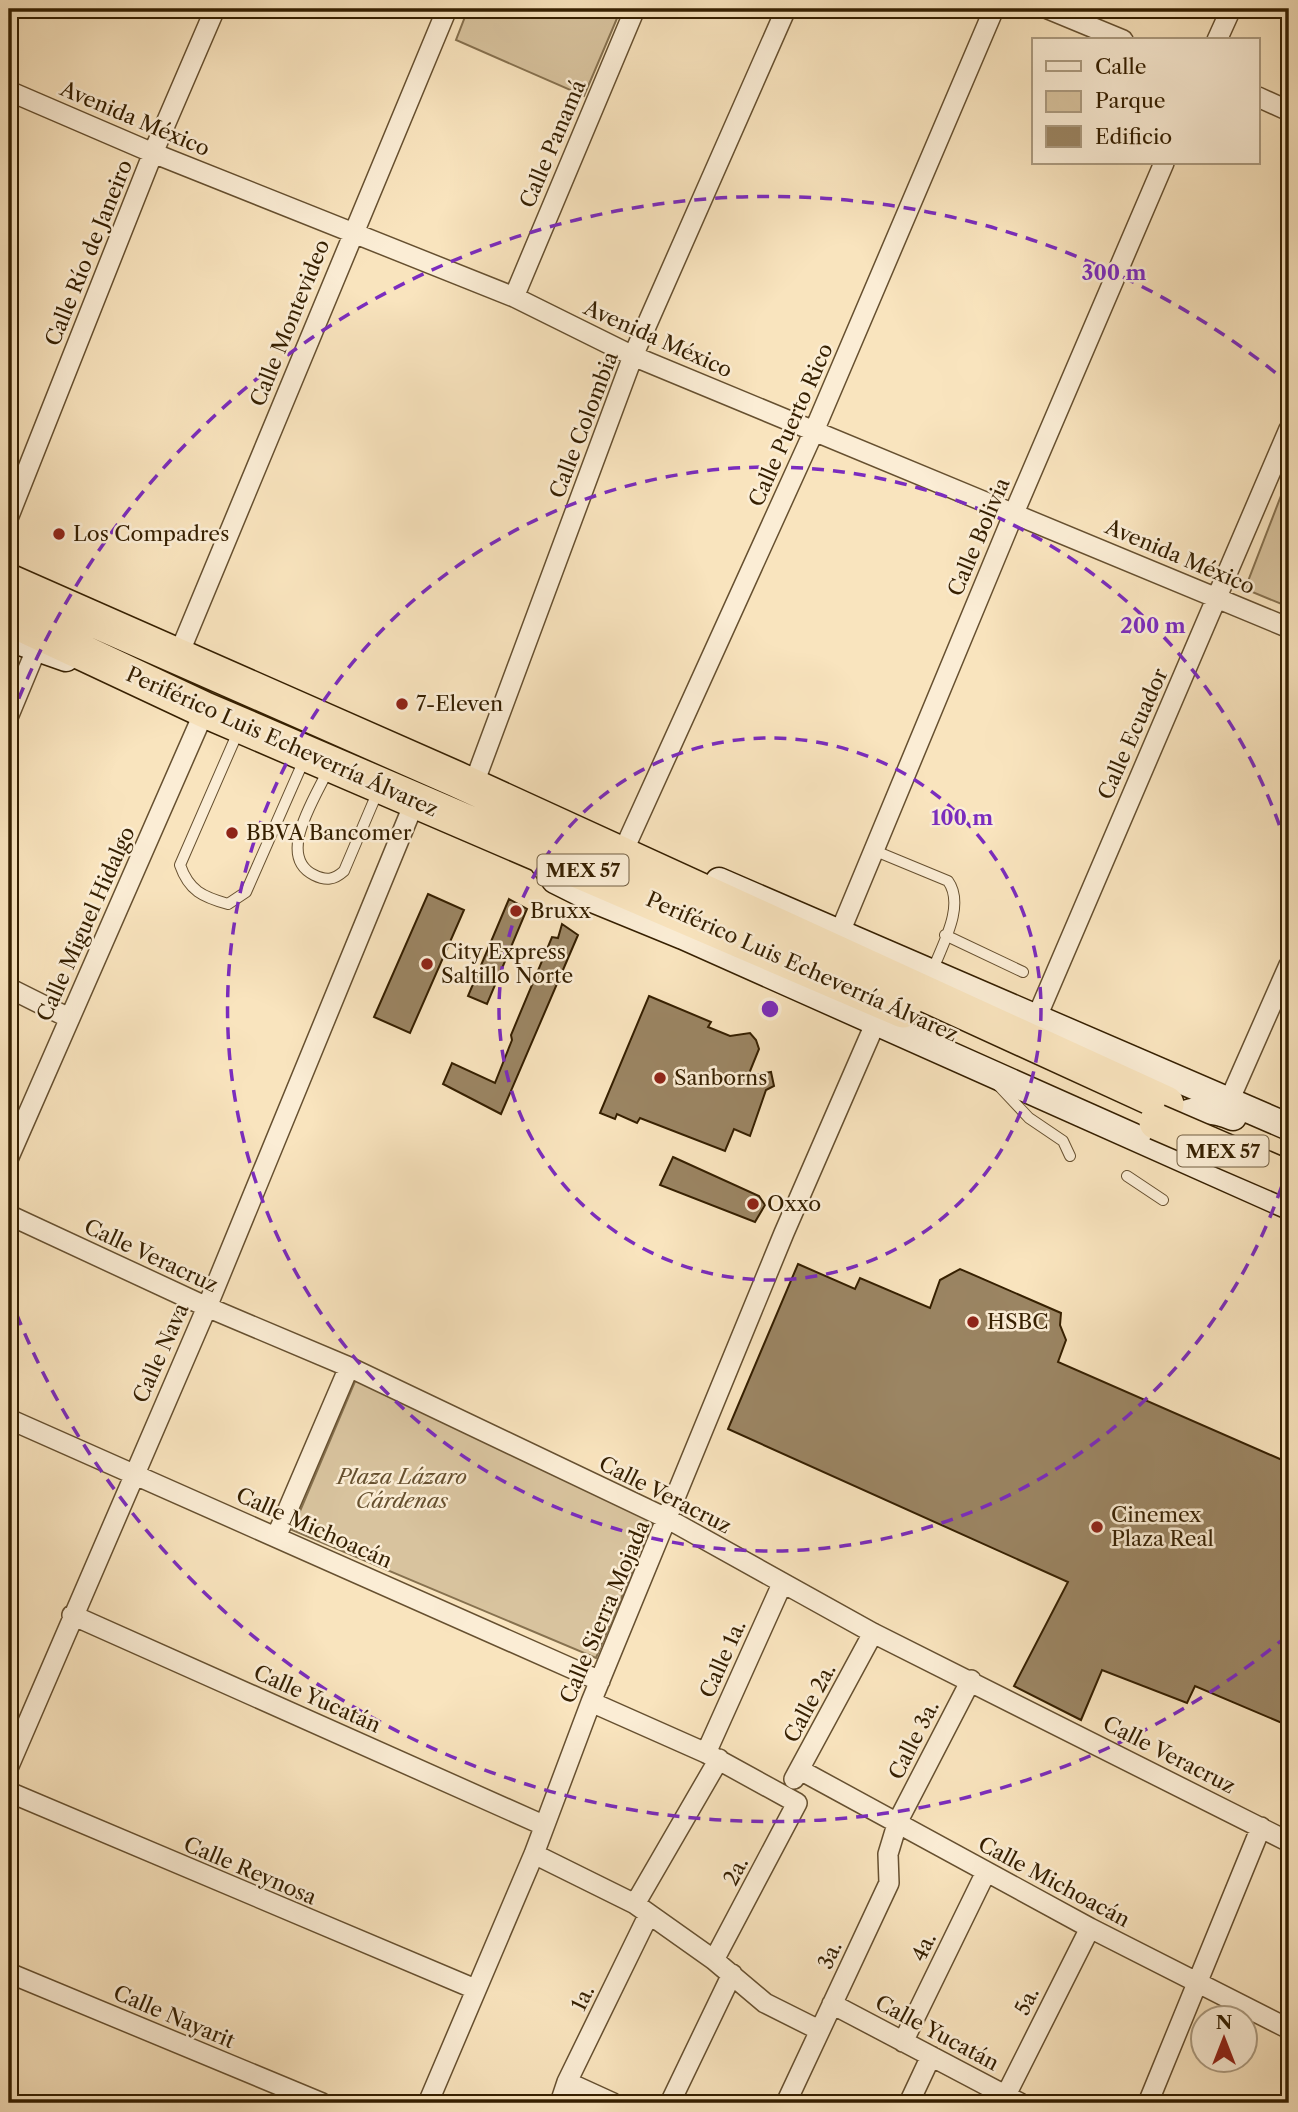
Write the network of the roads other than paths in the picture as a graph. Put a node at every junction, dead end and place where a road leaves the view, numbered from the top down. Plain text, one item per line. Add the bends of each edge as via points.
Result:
1 (215, 9) edge
2 (447, 9) edge
3 (635, 9) edge
4 (786, 9) edge
5 (994, 9) edge
6 (1048, 9) edge
7 (1231, 9) edge
8 (1118, 38) edge
9 (1218, 38) edge
10 (9, 90) edge
11 (1260, 98) edge
12 (1289, 111) edge
13 (153, 153) junction
14 (1164, 164) edge
15 (352, 232) junction
16 (514, 297) junction
17 (634, 356) junction
18 (1289, 429) edge
19 (814, 431) junction
20 (1014, 513) junction
21 (9, 516) edge
22 (9, 567) edge
23 (9, 582) edge
24 (1218, 598) junction
25 (56, 603) junction
26 (9, 618) edge
27 (1289, 628) edge
28 (9, 638) edge
29 (36, 650) junction
30 (178, 656) junction
31 (129, 675) junction
32 (205, 710) junction
33 (9, 715) edge
34 (241, 725) junction
35 (319, 759) junction
36 (380, 786) junction
37 (473, 786) junction
38 (415, 802) junction
39 (533, 848) junction
40 (873, 850) junction
41 (629, 859) junction
42 (840, 932) junction
43 (945, 935) junction
44 (1289, 965) edge
45 (932, 972) junction
46 (1023, 972) dead end
47 (9, 988) edge
48 (69, 1018) junction
49 (1036, 1019) junction
50 (875, 1024) junction
51 (989, 1074) junction
52 (1229, 1101) junction
53 (1157, 1124) junction
54 (1289, 1127) edge
55 (1289, 1141) edge
56 (1070, 1156) dead end
57 (9, 1157) edge
58 (1289, 1157) edge
59 (1127, 1176) dead end
60 (1289, 1180) edge
61 (1243, 1186) junction
62 (1289, 1189) edge
63 (1163, 1200) dead end
64 (1289, 1206) edge
65 (9, 1215) edge
66 (207, 1307) junction
67 (349, 1367) junction
68 (9, 1419) edge
69 (133, 1473) junction
70 (668, 1519) junction
71 (277, 1535) junction
72 (782, 1584) junction
73 (72, 1615) junction
74 (873, 1633) junction
75 (971, 1680) junction
76 (600, 1681) junction
77 (591, 1702) junction
78 (712, 1756) junction
79 (9, 1766) edge
80 (800, 1770) junction
81 (9, 1792) edge
82 (791, 1799) junction
83 (898, 1821) junction
84 (543, 1825) junction
85 (1261, 1827) junction
86 (1289, 1842) edge
87 (534, 1854) junction
88 (986, 1872) junction
89 (642, 1909) junction
90 (1090, 1927) junction
91 (714, 1960) junction
92 (9, 1973) edge
93 (732, 1974) junction
94 (1199, 1983) junction
95 (475, 1989) junction
96 (832, 2004) junction
97 (1289, 2029) edge
98 (819, 2030) junction
99 (903, 2042) junction
100 (931, 2056) junction
101 (567, 2082) junction
102 (1015, 2101) edge
103 (322, 2103) edge
104 (428, 2103) edge
105 (560, 2103) edge
106 (613, 2103) edge
107 (670, 2103) edge
108 (786, 2103) edge
109 (909, 2103) edge
110 (1148, 2103) edge

1 - 13 street, Calle Río de Janeiro
2 - 15 street, Calle Montevideo
3 - 16 street, Calle Panamá
4 - 17 street, Calle Colombia
5 - 19 street, Calle Puerto Rico
6 - 8 street
7 - 9 street
10 - 13 street, Avenida México
11 - 12 street
13 - 15 street, Avenida México
13 - 21 street, Calle Río de Janeiro
14 - 20 street, Calle Bolivia
15 - 16 street, Avenida México
15 - 30 street, Calle Montevideo
16 - 17 street, Avenida México
17 - 19 street, Avenida México
17 - 37 street, Calle Colombia
18 - 24 street, Calle Ecuador
19 - 20 street, Avenida México
19 - 41 street, Calle Puerto Rico
20 - 24 street, Avenida México
20 - 40 street, Calle Bolivia
22 - 25 street, Periférico Luis Echeverría Álvarez via 42,587
23 - 25 highway, Periférico Luis Echeverría Álvarez / MEX 57
24 - 27 street, Avenida México
24 - 49 street, Calle Ecuador
25 - 30 highway, Periférico Luis Echeverría Álvarez / MEX 57
26 - 31 highway, Periférico Luis Echeverría Álvarez / MEX 57
28 - 29 street
29 - 31 street
29 - 33 street
30 - 37 highway, Periférico Luis Echeverría Álvarez / MEX 57
31 - 32 highway, Periférico Luis Echeverría Álvarez / MEX 57
32 - 34 highway, Periférico Luis Echeverría Álvarez / MEX 57
32 - 48 street, Calle Miguel Hidalgo
34 - 35 highway, Periférico Luis Echeverría Álvarez / MEX 57
34 - 35 lane via 180,865 186,881 202,896 228,904 246,892
35 - 36 highway, Periférico Luis Echeverría Álvarez / MEX 57
35 - 36 lane via 296,844 303,869 326,880 344,872
36 - 38 highway, Periférico Luis Echeverría Álvarez / MEX 57
37 - 41 highway, Periférico Luis Echeverría Álvarez / MEX 57
38 - 39 highway, Periférico Luis Echeverría Álvarez / MEX 57
38 - 66 street, Calle Nava
39 - 50 street via 555,880
39 - 53 highway, Periférico Luis Echeverría Álvarez / MEX 57
40 - 42 street, Calle Bolivia
40 - 43 lane via 948,881 955,897
41 - 42 street via 701,874
41 - 53 highway, Periférico Luis Echeverría Álvarez / MEX 57
42 - 45 street
43 - 45 lane
43 - 46 lane
44 - 52 street
45 - 49 street
47 - 48 street
48 - 57 street, Calle Miguel Hidalgo
49 - 52 street
50 - 51 street
50 - 70 street, Calle Sierra Mojada
51 - 53 street
51 - 56 lane via 1018,1108 1063,1141
52 - 54 street
53 - 55 street via 1160,1130 1203,1108
53 - 58 highway, Periférico Luis Echeverría Álvarez / MEX 57
53 - 60 highway, Periférico Luis Echeverría Álvarez / MEX 57, bridge
53 - 61 street
59 - 63 lane
61 - 62 street via 1260,1183
61 - 64 street
65 - 66 street, Calle Veracruz
66 - 67 street, Calle Veracruz
66 - 69 street, Calle Nava
67 - 70 street, Calle Veracruz
67 - 71 street
68 - 69 street, Calle Michoacán
69 - 71 street, Calle Michoacán
69 - 73 street, Calle Nava
70 - 72 street, Calle Veracruz
70 - 76 street, Calle Sierra Mojada
71 - 76 street, Calle Michoacán
72 - 74 street, Calle Veracruz
72 - 78 street, Calle 1a.
73 - 79 street, Calle Nava
73 - 84 street, Calle Yucatán
74 - 75 street, Calle Veracruz
74 - 80 street, Calle 2a.
75 - 83 street, Calle 3a.
75 - 85 street, Calle Veracruz
76 - 77 street, Calle Sierra Mojada
77 - 78 street
77 - 84 street, Calle Sierra Mojada
78 - 82 street
78 - 89 street, 1a.
80 - 82 street, Calle 2a.
80 - 83 street, Calle Michoacán
81 - 95 street, Calle Reynosa
82 - 91 street, 2a.
83 - 88 street, Calle Michoacán
83 - 96 street, 3a. via 888,1854 889,1883
84 - 87 street, Calle Sierra Mojada
85 - 86 street, Calle Veracruz
85 - 94 street
87 - 89 street
87 - 95 street, Calle Sierra Mojada
88 - 90 street, Calle Michoacán
88 - 99 street, 4a.
89 - 91 street
89 - 101 street, 1a.
90 - 94 street, Calle Michoacán
90 - 102 street, 5a.
91 - 93 street
92 - 103 street, Calle Nayarit
93 - 98 street via 765,2003
93 - 107 street
94 - 97 street, Calle Michoacán
94 - 110 street
95 - 104 street, Calle Sierra Mojada
96 - 98 street, 3a.
96 - 99 street, Calle Yucatán
98 - 108 street, 3a.
99 - 100 street, Calle Yucatán
100 - 102 street, Calle Yucatán
100 - 109 street
101 - 105 street, 1a.
101 - 106 street

